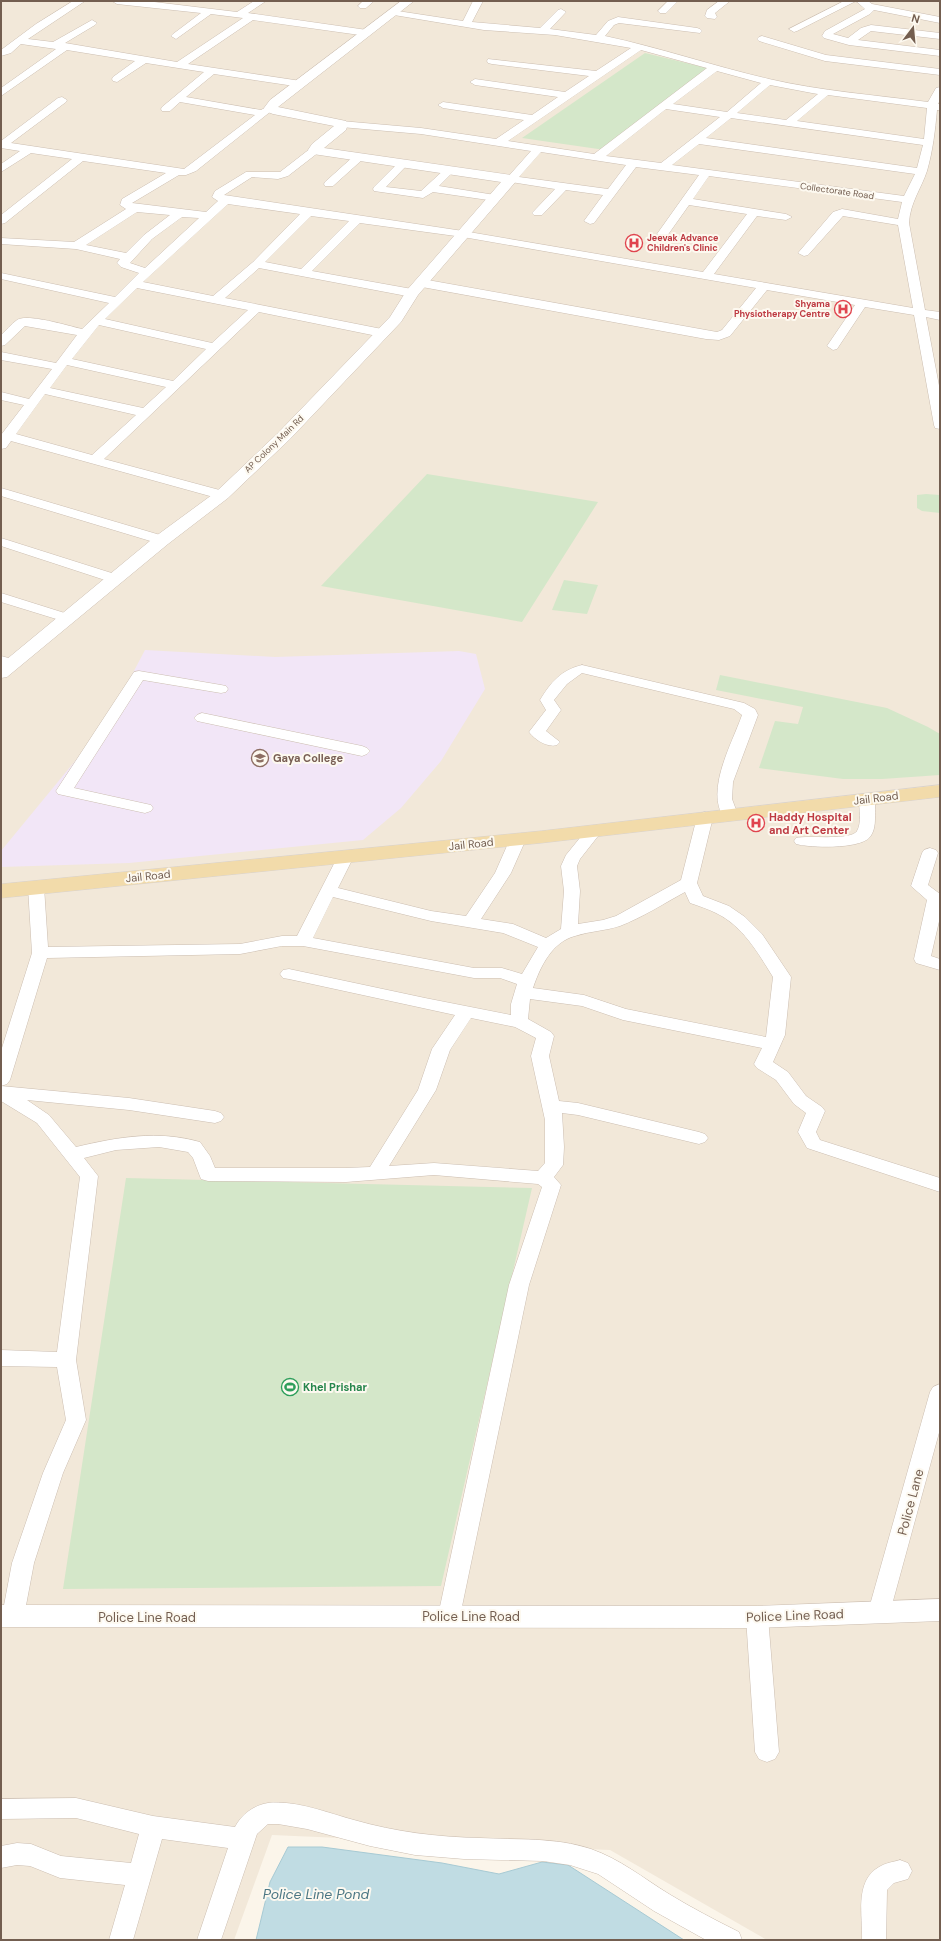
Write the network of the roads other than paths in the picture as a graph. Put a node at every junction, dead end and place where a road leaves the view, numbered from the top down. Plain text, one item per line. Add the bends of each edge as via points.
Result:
1 (80, 1) edge
2 (117, 1) edge
3 (261, 1) edge
4 (408, 1) edge
5 (478, 1) edge
6 (673, 1) edge
7 (725, 1) edge
8 (852, 1) edge
9 (160, 3) edge
10 (865, 3) edge
11 (209, 11) junction
12 (663, 11) dead end
13 (394, 12) junction
14 (561, 12) dead end
15 (237, 16) junction
16 (712, 17) dead end
17 (250, 18) junction
18 (940, 20) edge
19 (92, 23) dead end
20 (465, 24) junction
21 (794, 29) dead end
22 (542, 31) junction
23 (697, 31) dead end
24 (367, 33) junction
25 (176, 36) dead end
26 (940, 36) edge
27 (598, 38) junction
28 (762, 39) dead end
29 (20, 41) junction
30 (849, 42) junction
31 (55, 45) junction
32 (66, 46) junction
33 (640, 46) junction
34 (1, 53) edge
35 (940, 53) edge
36 (143, 60) junction
37 (492, 61) dead end
38 (177, 66) junction
39 (715, 67) junction
40 (210, 72) junction
41 (940, 72) edge
42 (598, 74) junction
43 (117, 79) dead end
44 (475, 82) dead end
45 (768, 82) junction
46 (301, 84) junction
47 (940, 90) edge
48 (826, 92) junction
49 (1, 93) edge
50 (567, 95) junction
51 (178, 99) junction
52 (62, 100) dead end
53 (443, 105) dead end
54 (664, 106) junction
55 (936, 106) edge
56 (166, 109) dead end
57 (267, 110) junction
58 (729, 116) junction
59 (533, 118) junction
60 (341, 124) junction
61 (788, 124) junction
62 (697, 140) junction
63 (499, 142) junction
64 (929, 143) junction
65 (2, 145) edge
66 (539, 148) junction
67 (30, 149) junction
68 (315, 150) junction
69 (597, 156) junction
70 (81, 157) junction
71 (359, 157) junction
72 (634, 163) junction
73 (404, 164) junction
74 (663, 167) junction
75 (1, 169) edge
76 (450, 170) junction
77 (176, 172) junction
78 (921, 172) junction
79 (706, 173) junction
80 (511, 179) junction
81 (329, 184) dead end
82 (564, 186) junction
83 (431, 188) junction
84 (610, 193) junction
85 (495, 198) junction
86 (226, 200) junction
87 (908, 200) junction
88 (685, 202) junction
89 (135, 208) junction
90 (754, 212) junction
91 (180, 213) junction
92 (307, 213) junction
93 (538, 213) dead end
94 (208, 216) junction
95 (786, 217) dead end
96 (356, 220) junction
97 (1, 221) edge
98 (590, 221) dead end
99 (904, 223) junction
100 (463, 234) junction
101 (663, 234) dead end
102 (1, 241) edge
103 (76, 246) junction
104 (804, 253) dead end
105 (126, 258) junction
106 (257, 264) junction
107 (147, 272) junction
108 (304, 272) junction
109 (707, 275) junction
110 (1, 276) edge
111 (134, 284) junction
112 (764, 286) junction
113 (417, 288) junction
114 (216, 300) junction
115 (118, 301) junction
116 (862, 302) junction
117 (256, 309) junction
118 (918, 312) junction
119 (940, 316) edge
120 (96, 321) junction
121 (85, 333) junction
122 (382, 333) junction
123 (1, 342) edge
124 (833, 346) dead end
125 (216, 348) junction
126 (1, 356) edge
127 (63, 364) junction
128 (176, 385) junction
129 (42, 390) junction
130 (1, 396) edge
131 (32, 403) junction
132 (146, 413) junction
133 (940, 425) edge
134 (4, 440) edge
135 (96, 459) junction
136 (1, 492) edge
137 (222, 495) junction
138 (162, 540) junction
139 (1, 542) edge
140 (116, 579) junction
141 (1, 597) edge
142 (66, 618) junction
143 (4, 665) edge
144 (221, 689) dead end
145 (202, 718) dead end
146 (552, 742) dead end
147 (362, 751) dead end
148 (940, 791) edge
149 (867, 800) junction
150 (145, 808) dead end
151 (730, 815) junction
152 (705, 817) junction
153 (594, 831) junction
154 (518, 839) junction
155 (802, 841) dead end
156 (930, 852) dead end
157 (346, 856) junction
158 (688, 883) junction
159 (36, 887) junction
160 (1, 891) edge
161 (328, 891) junction
162 (470, 923) junction
163 (569, 932) junction
164 (303, 940) junction
165 (548, 945) junction
166 (40, 953) junction
167 (940, 965) edge
168 (289, 974) dead end
169 (525, 987) junction
170 (466, 1012) junction
171 (520, 1022) junction
172 (9, 1030) edge
173 (772, 1044) junction
174 (1, 1080) edge
175 (1, 1092) edge
176 (552, 1106) junction
177 (215, 1117) dead end
178 (699, 1138) dead end
179 (72, 1154) junction
180 (376, 1172) junction
181 (543, 1178) junction
182 (940, 1185) edge
183 (1, 1358) edge
184 (66, 1360) junction
185 (940, 1392) edge
186 (940, 1610) edge
187 (879, 1612) junction
188 (7, 1616) edge
189 (449, 1616) junction
190 (757, 1617) junction
191 (767, 1752) dead end
192 (1, 1809) edge
193 (153, 1827) junction
194 (243, 1839) junction
195 (1, 1856) edge
196 (900, 1871) dead end
197 (138, 1875) junction
198 (121, 1940) edge
199 (209, 1940) edge
200 (730, 1940) edge
201 (874, 1940) edge

1 - 29 street
2 - 9 street
3 - 15 street
4 - 13 street
5 - 20 street
6 - 12 street
7 - 16 street via 710,12
8 - 21 street
9 - 11 street
10 - 18 street
10 - 30 street via 867,12 826,35
11 - 15 street
11 - 25 street
13 - 20 street
13 - 24 street
14 - 22 street
15 - 17 street
17 - 24 street
17 - 38 street
19 - 31 street
20 - 22 street
22 - 27 street
23 - 27 street via 618,20 611,23
24 - 46 street
26 - 30 street via 871,28 864,30
27 - 33 street
28 - 41 street via 825,58
29 - 31 street
29 - 34 street via 8,51
30 - 35 street
31 - 32 street
32 - 36 street
32 - 49 street
33 - 39 street
33 - 42 street
36 - 38 street
36 - 43 street
37 - 42 street
38 - 40 street
39 - 45 street
39 - 54 street
40 - 46 street
40 - 51 street
42 - 50 street
44 - 50 street
45 - 48 street
45 - 58 street
46 - 57 street
47 - 55 street
48 - 55 street
48 - 61 street
50 - 59 street
51 - 56 street
51 - 57 street
52 - 65 street
53 - 59 street
54 - 58 street
54 - 69 street
55 - 64 street
57 - 60 street
57 - 77 street via 192,169
58 - 61 street
58 - 62 street
59 - 63 street
60 - 63 street, Collectorate Road via 387,127
60 - 68 street via 341,127
61 - 64 street
62 - 74 street
62 - 78 street
63 - 66 street, Collectorate Road
64 - 78 street
65 - 67 street
66 - 69 street, Collectorate Road
66 - 80 street
67 - 70 street
67 - 75 street
68 - 71 street
68 - 86 street via 281,175 254,173 247,176 218,195
69 - 72 street, Collectorate Road
70 - 77 street
70 - 97 street
71 - 73 street
71 - 81 street
72 - 74 street, Collectorate Road
72 - 84 street
73 - 76 street
73 - 83 street via 378,189 420,195
74 - 79 street, Collectorate Road
76 - 80 street
76 - 83 street
77 - 89 street via 126,201 126,205
78 - 87 street
79 - 87 street, Collectorate Road
79 - 88 street
80 - 82 street
80 - 85 street, AP Colony Main Rd
82 - 84 street
82 - 93 street
83 - 85 street
84 - 98 street
85 - 100 street, AP Colony Main Rd
86 - 92 street
86 - 94 street
87 - 99 street
88 - 90 street
88 - 101 street
89 - 91 street
89 - 103 street
90 - 95 street
90 - 109 street
91 - 94 street
91 - 105 street via 153,232
92 - 96 street
92 - 106 street
94 - 107 street
96 - 100 street
96 - 108 street
99 - 104 street via 842,212 837,214
99 - 118 street
100 - 109 street
100 - 113 street, AP Colony Main Rd
102 - 103 street
103 - 105 street
105 - 107 street via 123,263 125,265
106 - 108 street
106 - 114 street
107 - 111 street
108 - 113 street
109 - 112 street
110 - 115 street
111 - 114 street
111 - 115 street
112 - 113 street via 726,333 719,336
112 - 116 street
113 - 122 street, AP Colony Main Rd via 396,319
114 - 117 street
115 - 120 street
116 - 118 street
116 - 124 street
117 - 122 street
117 - 125 street
118 - 119 street
118 - 133 street
120 - 121 street
120 - 125 street
121 - 123 street via 27,321 19,323
121 - 127 street
122 - 137 street, AP Colony Main Rd via 284,436
125 - 128 street
126 - 127 street
127 - 128 street
127 - 129 street
128 - 132 street
129 - 131 street
129 - 132 street
130 - 131 street
131 - 134 street
132 - 135 street
134 - 135 street
135 - 137 street
136 - 138 street
137 - 138 street, AP Colony Main Rd
138 - 140 street, AP Colony Main Rd
139 - 140 street
140 - 142 street, AP Colony Main Rd
141 - 142 street
142 - 143 street, AP Colony Main Rd via 36,645
144 - 150 street via 138,675 64,791
145 - 147 street
146 - 151 street via 537,732 554,710 547,700 554,689 574,670 582,669 739,706 750,712 750,715 725,782 723,794
148 - 149 main road, Jail Road
149 - 151 main road, Jail Road
149 - 155 street via 864,835 848,840
151 - 152 main road, Jail Road
152 - 153 main road, Jail Road
152 - 158 street
153 - 154 main road, Jail Road
153 - 163 street via 572,858 569,866 572,891
154 - 157 main road, Jail Road
154 - 162 street via 503,873
156 - 167 street via 919,886 936,899 922,959
157 - 159 main road, Jail Road
157 - 161 street
158 - 163 street via 612,923
158 - 173 street via 696,899 723,910 739,921 756,938 782,977 776,1035
159 - 160 main road, Jail Road
159 - 166 street
161 - 162 street
161 - 164 street
162 - 165 street via 506,928
163 - 165 street via 558,936
164 - 166 street via 229,950
164 - 169 street via 474,973 502,973
165 - 169 street
166 - 172 street
168 - 170 street
169 - 171 street via 520,1004
169 - 173 street via 584,1001 623,1014
170 - 171 street
170 - 180 street via 441,1049 427,1090
171 - 176 street via 545,1036 540,1056
172 - 174 street
173 - 182 street via 763,1064 782,1076 800,1100 816,1111 807,1132 813,1144
175 - 177 street via 129,1104
175 - 179 street via 43,1119
176 - 178 street via 578,1109
176 - 181 street via 554,1165
179 - 180 street via 116,1144 159,1141 194,1147 201,1156 208,1174 346,1175
179 - 184 street via 88,1176
180 - 181 street via 434,1169
181 - 189 street via 552,1185 520,1285
183 - 184 street
184 - 188 street via 76,1420 53,1473
185 - 187 street, Police Lane
186 - 187 street, Police Line Road
187 - 190 street, Police Line Road
188 - 189 street, Police Line Road
189 - 190 street, Police Line Road
190 - 191 street
192 - 193 street via 76,1808
193 - 194 street
193 - 197 street
194 - 199 street
194 - 200 street via 253,1821 266,1814 284,1815 404,1843 567,1853 609,1867 654,1898
195 - 197 street via 31,1855 60,1867
196 - 201 street via 890,1872 874,1887
197 - 198 street

